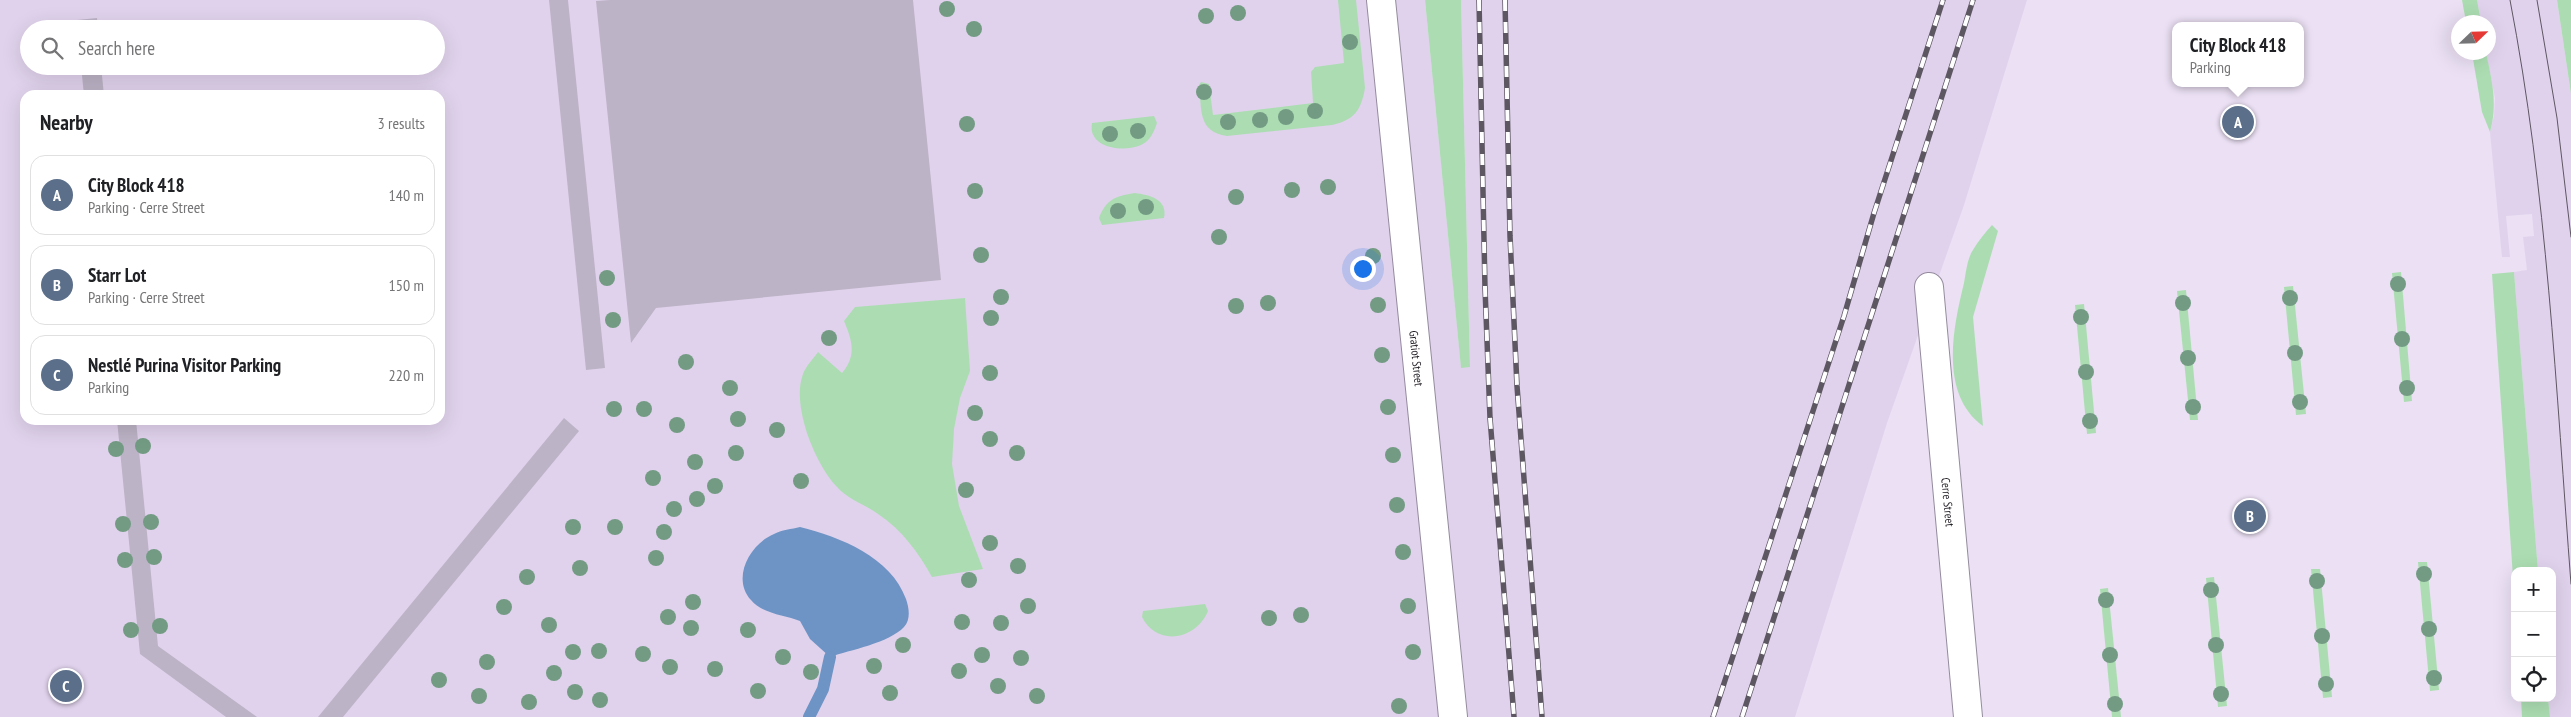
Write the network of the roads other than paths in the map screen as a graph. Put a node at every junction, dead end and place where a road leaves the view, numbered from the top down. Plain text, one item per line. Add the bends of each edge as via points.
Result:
1 (1381, 0) edge
2 (1929, 287) dead end
3 (1453, 717) edge
4 (1968, 717) edge

1 - 3 street, Gratiot Street
2 - 4 street, Cerre Street

